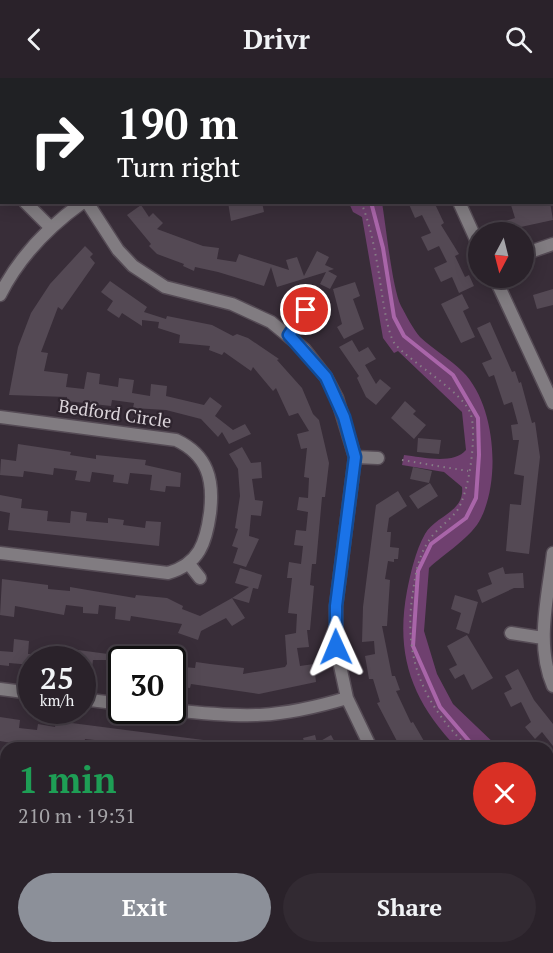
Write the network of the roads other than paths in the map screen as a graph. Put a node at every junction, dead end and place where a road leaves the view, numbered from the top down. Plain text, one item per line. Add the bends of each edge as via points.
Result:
1 (27, 204) edge
2 (81, 204) edge
3 (88, 204) edge
4 (460, 204) edge
5 (468, 222) edge
6 (51, 228) junction
7 (553, 244) edge
8 (534, 251) edge
9 (500, 288) edge
10 (0, 295) edge
11 (306, 310) dead end
12 (289, 335) junction
13 (551, 394) edge
14 (0, 417) edge
15 (355, 457) junction
16 (378, 458) dead end
17 (553, 553) edge
18 (0, 554) edge
19 (189, 564) junction
20 (200, 578) dead end
21 (511, 633) dead end
22 (543, 638) junction
23 (553, 686) edge
24 (0, 689) edge
25 (18, 691) edge
26 (347, 698) junction
27 (186, 711) edge
28 (368, 742) edge

1 - 6 street
2 - 6 street
3 - 12 street via 118,250 150,279 183,293 252,312
4 - 5 street
6 - 10 street via 20,262
7 - 8 street
9 - 13 street
11 - 12 street
12 - 15 street via 326,377 344,417
14 - 19 street, Bedford Circle via 165,438 195,452 207,468 212,493 206,537
15 - 16 street
15 - 26 street via 335,620 336,647
17 - 22 street
18 - 19 street via 158,573
19 - 20 street
21 - 22 street
22 - 23 street via 543,654
24 - 25 street
26 - 27 street via 301,711 257,717
26 - 28 street

